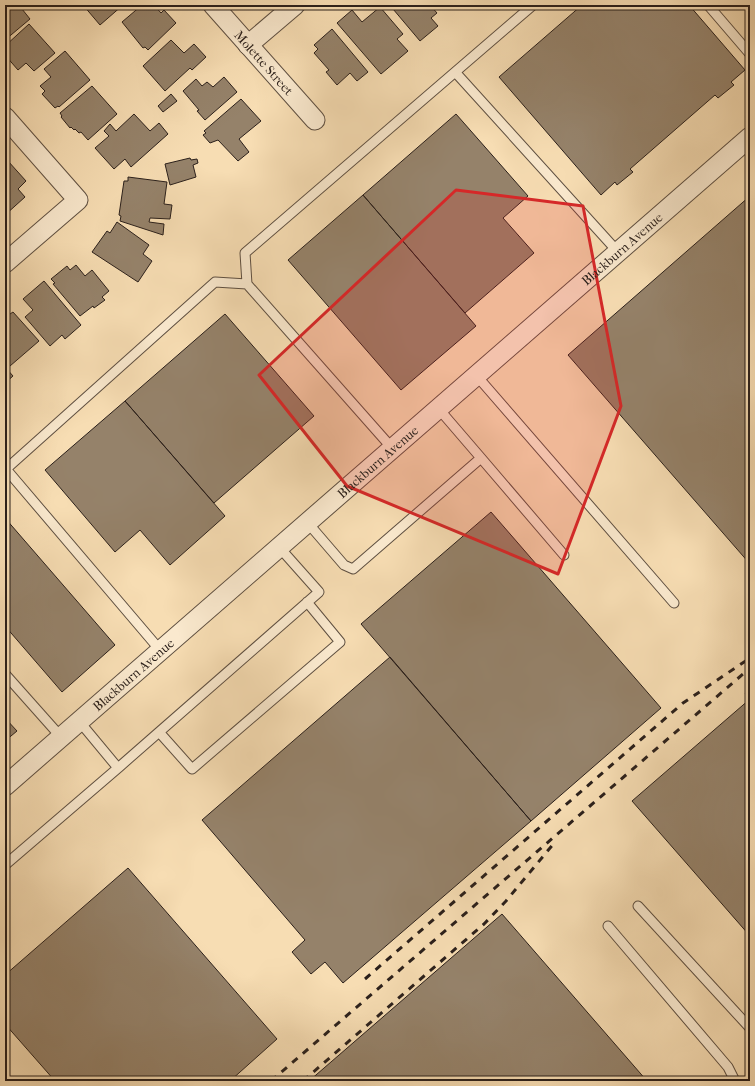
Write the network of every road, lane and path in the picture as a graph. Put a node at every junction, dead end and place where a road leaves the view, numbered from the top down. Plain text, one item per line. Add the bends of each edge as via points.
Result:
1 (213, 5) edge
2 (295, 5) edge
3 (533, 5) edge
4 (708, 5) edge
5 (248, 45) junction
6 (750, 54) edge
7 (456, 72) junction
8 (5, 117) edge
9 (314, 120) dead end
10 (750, 137) edge
11 (618, 252) junction
12 (5, 263) edge
13 (247, 284) junction
14 (476, 375) junction
15 (438, 408) junction
16 (392, 448) junction
17 (481, 458) junction
18 (6, 470) edge
19 (307, 522) junction
20 (279, 547) junction
21 (564, 555) dead end
22 (307, 602) junction
23 (674, 603) dead end
24 (160, 650) junction
25 (5, 674) edge
26 (79, 721) junction
27 (158, 732) junction
28 (61, 737) junction
29 (118, 768) junction
30 (5, 786) edge
31 (5, 865) edge
32 (638, 906) dead end
33 (608, 926) dead end
34 (750, 1028) edge
35 (735, 1081) edge

1 - 5 street, Molette Street
2 - 5 street
3 - 7 lane
4 - 6 lane
5 - 9 street, Molette Street
7 - 11 lane
7 - 13 lane via 245,253
8 - 12 street via 78,200
10 - 11 street, Blackburn Avenue
11 - 14 street, Blackburn Avenue
13 - 16 lane
13 - 18 lane via 215,282
14 - 15 street, Blackburn Avenue
14 - 23 lane
15 - 16 street, Blackburn Avenue
15 - 17 lane
16 - 19 street, Blackburn Avenue
17 - 19 lane via 352,569 344,565
17 - 21 lane
18 - 24 lane
19 - 20 street, Blackburn Avenue
20 - 22 lane via 319,592
20 - 24 street, Blackburn Avenue
22 - 27 lane
22 - 27 lane via 340,642 192,769
24 - 26 street, Blackburn Avenue
25 - 28 lane
26 - 28 street, Blackburn Avenue
26 - 29 lane
27 - 29 lane
28 - 30 street, Blackburn Avenue
29 - 31 lane
32 - 34 lane
33 - 35 lane via 728,1068

